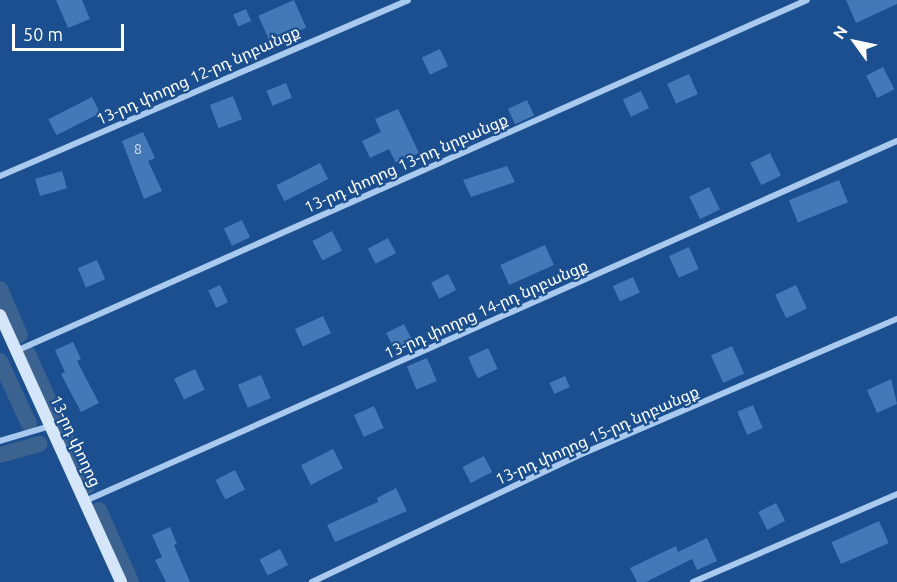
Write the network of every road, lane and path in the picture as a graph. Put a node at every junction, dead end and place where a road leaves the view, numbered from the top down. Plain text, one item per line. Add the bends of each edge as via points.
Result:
1 (408, 0) edge
2 (807, 0) edge
3 (897, 141) edge
4 (0, 176) edge
5 (0, 315) edge
6 (897, 319) edge
7 (16, 351) junction
8 (50, 425) junction
9 (0, 441) edge
10 (897, 494) edge
11 (85, 501) junction
12 (121, 582) edge
13 (312, 582) edge
14 (693, 582) edge

1 - 4 street, 13-րդ փողոց 12-րդ նրբանցք
2 - 7 street, 13-րդ փողոց 13-րդ նրբանցք
3 - 11 street, 13-րդ փողոց 14-րդ նրբանցք
5 - 7 street, 13-րդ փողոց
6 - 13 street, 13-րդ փողոց 15-րդ նրբանցք via 577,456
7 - 8 street, 13-րդ փողոց
8 - 9 street
8 - 11 street, 13-րդ փողոց
10 - 14 street
11 - 12 street, 13-րդ փողոց

